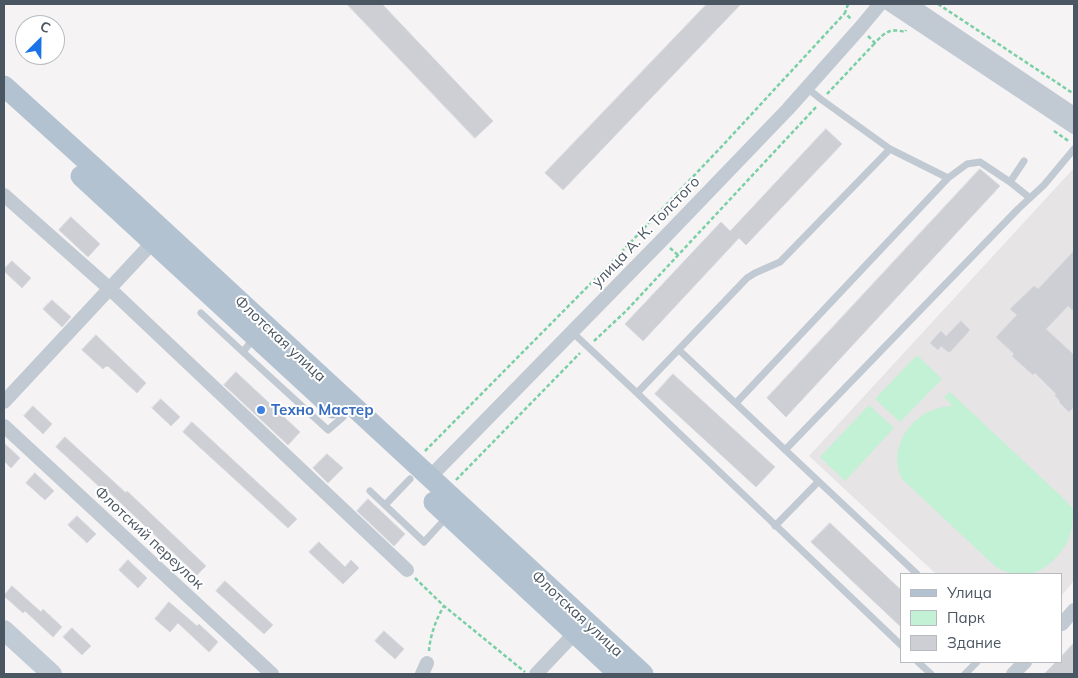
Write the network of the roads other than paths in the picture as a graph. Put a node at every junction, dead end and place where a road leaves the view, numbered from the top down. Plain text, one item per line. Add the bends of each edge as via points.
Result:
1 (880, 4) edge
2 (889, 4) edge
3 (910, 4) edge
4 (4, 86) edge
5 (807, 88) junction
6 (4, 105) edge
7 (1074, 114) edge
8 (1074, 127) edge
9 (890, 149) junction
10 (1074, 149) edge
11 (1024, 161) dead end
12 (948, 178) junction
13 (1010, 182) junction
14 (4, 195) edge
15 (1030, 198) junction
16 (153, 242) junction
17 (110, 289) junction
18 (201, 313) dead end
19 (572, 332) junction
20 (249, 344) junction
21 (679, 350) junction
22 (636, 393) junction
23 (4, 402) edge
24 (736, 403) junction
25 (4, 426) edge
26 (785, 450) junction
27 (420, 478) junction
28 (818, 482) junction
29 (370, 491) dead end
30 (452, 502) junction
31 (385, 505) junction
32 (775, 526) junction
33 (408, 570) road end
34 (916, 573) edge
35 (1074, 610) edge
36 (1063, 623) edge
37 (4, 630) edge
38 (574, 634) junction
39 (900, 644) edge
40 (919, 663) edge
41 (976, 663) edge
42 (1024, 663) edge
43 (52, 674) edge
44 (272, 674) edge
45 (536, 674) edge
46 (619, 674) edge
47 (643, 674) edge
48 (931, 674) edge
49 (965, 674) edge
50 (1013, 674) edge

1 - 5 street, улица А. К. Толстого
2 - 8 street
3 - 7 street
4 - 27 main road, Флотская улица via 144,213
5 - 9 lane
5 - 19 street, улица А. К. Толстого
6 - 16 main road, Флотская улица
9 - 12 lane
9 - 21 lane via 780,262 747,278
10 - 15 lane
11 - 13 lane
12 - 13 lane via 967,164 980,162
12 - 24 lane
13 - 15 lane
14 - 17 street
15 - 26 lane
16 - 17 street
16 - 20 main road, Флотская улица
17 - 23 street
17 - 33 street
18 - 20 lane
19 - 22 lane
19 - 27 street, улица А. К. Толстого
20 - 27 main road, Флотская улица
21 - 22 lane
21 - 24 lane
22 - 32 lane
24 - 26 lane
25 - 44 street, Флотский переулок
26 - 28 lane
27 - 30 main road, Флотская улица
27 - 31 lane
28 - 32 lane
28 - 34 lane
29 - 31 lane
30 - 31 lane via 424,542
30 - 38 main road, Флотская улица
30 - 47 main road, Флотская улица
32 - 39 lane
35 - 36 street
37 - 43 street
38 - 45 street
38 - 46 main road, Флотская улица
40 - 48 lane
41 - 49 lane
42 - 50 street

